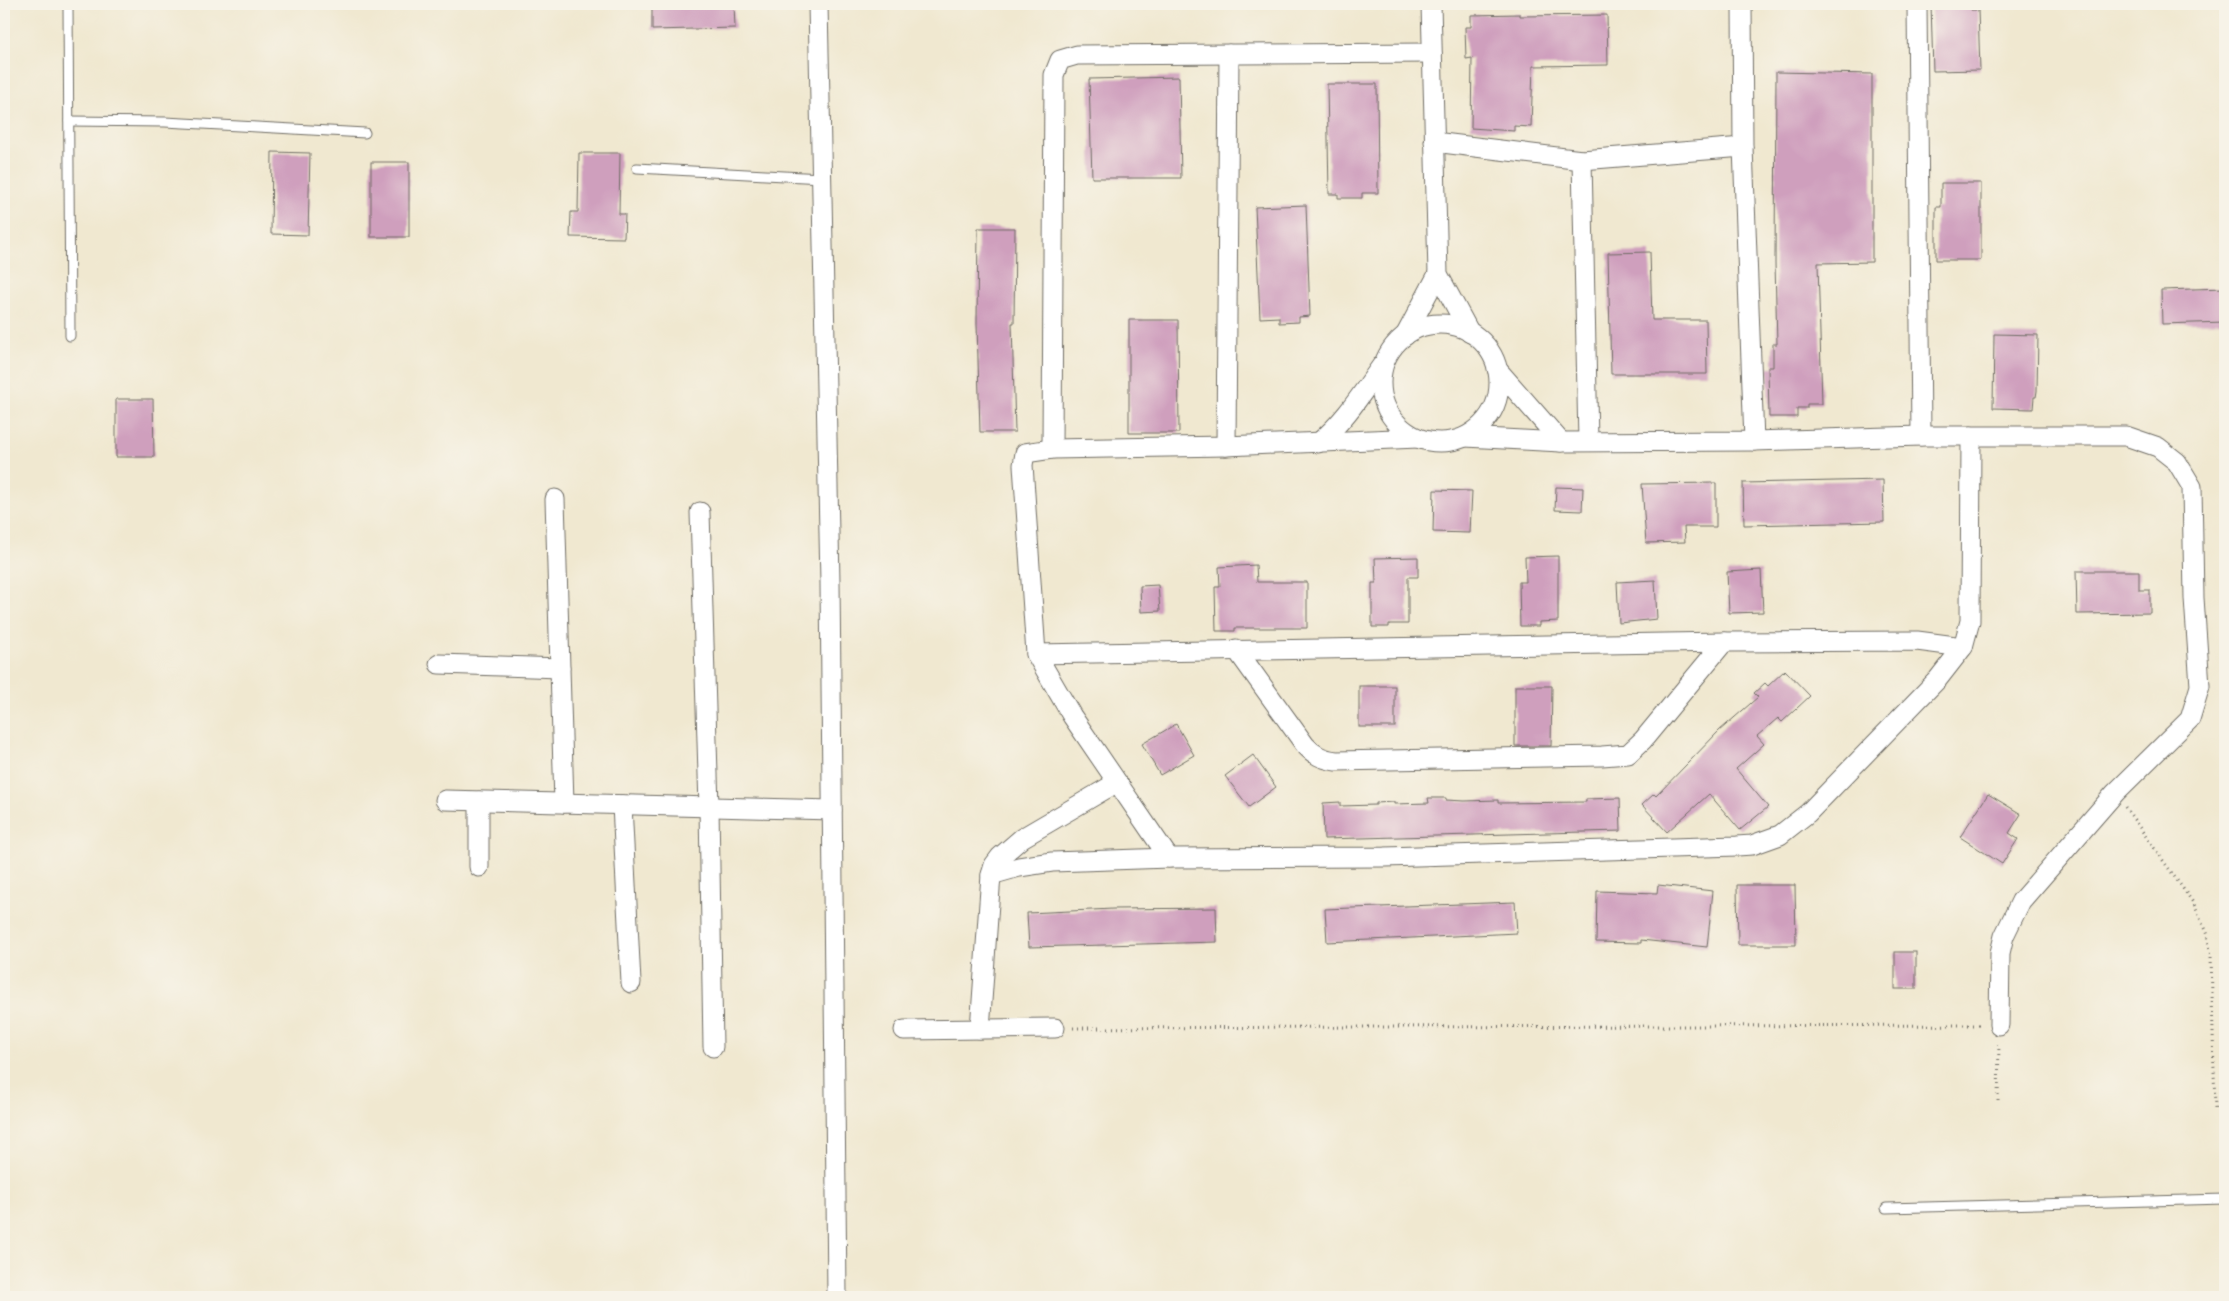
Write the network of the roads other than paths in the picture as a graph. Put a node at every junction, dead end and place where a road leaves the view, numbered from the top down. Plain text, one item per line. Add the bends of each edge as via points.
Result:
1 (68, 4) edge
2 (818, 4) edge
3 (1431, 4) edge
4 (1742, 4) edge
5 (1917, 4) edge
6 (1432, 53) junction
7 (1229, 54) junction
8 (69, 122) junction
9 (364, 133) dead end
10 (1434, 142) junction
11 (1743, 147) junction
12 (1582, 160) junction
13 (636, 168) dead end
14 (822, 178) junction
15 (1438, 274) junction
16 (1470, 333) junction
17 (70, 336) dead end
18 (1405, 336) junction
19 (1385, 360) junction
20 (1497, 369) junction
21 (1465, 436) junction
22 (1921, 436) junction
23 (1970, 436) junction
24 (1418, 438) junction
25 (1588, 441) junction
26 (1754, 441) junction
27 (1561, 442) junction
28 (1318, 443) junction
29 (1226, 446) junction
30 (1052, 449) junction
31 (555, 499) dead end
32 (700, 512) dead end
33 (1724, 642) junction
34 (1963, 647) junction
35 (1236, 649) junction
36 (1036, 654) junction
37 (439, 664) dead end
38 (560, 668) junction
39 (1116, 783) junction
40 (445, 800) dead end
41 (479, 801) junction
42 (564, 803) junction
43 (622, 805) junction
44 (709, 807) junction
45 (832, 810) junction
46 (1169, 858) junction
47 (479, 867) dead end
48 (992, 875) junction
49 (630, 983) dead end
50 (1999, 1025) road end
51 (1055, 1028) road end
52 (980, 1029) junction
53 (904, 1030) dead end
54 (713, 1047) dead end
55 (2225, 1199) edge
56 (1886, 1208) dead end
57 (837, 1297) edge

1 - 8 lane
2 - 14 street
3 - 6 street
4 - 11 street
5 - 22 street
6 - 7 street
6 - 10 street
7 - 29 street
7 - 30 street via 1077,55 1060,60 1054,75
8 - 9 lane via 165,122
8 - 17 lane
10 - 12 street
10 - 15 street
11 - 12 street
11 - 26 street
12 - 25 street
13 - 14 lane
14 - 45 street
15 - 16 street
15 - 18 street
16 - 18 street via 1454,326 1437,325 1420,328
16 - 20 street via 1487,349
18 - 19 street
19 - 24 street via 1381,376 1385,406 1393,420
19 - 28 street via 1336,428
20 - 21 street via 1499,382 1494,408 1482,425
20 - 27 street
21 - 24 street via 1434,442
21 - 27 street
22 - 23 street
22 - 26 street
23 - 34 street via 1970,621
23 - 50 street via 2126,436 2158,447 2177,462 2192,486 2200,686 2190,719 2115,793 2021,901 2011,917 2000,953
24 - 28 street
25 - 26 street
25 - 27 street
28 - 29 street
29 - 30 street
30 - 36 street via 1025,454 1023,459
31 - 38 street
32 - 44 street
33 - 34 street via 1917,641
33 - 35 street
33 - 35 street via 1628,754 1336,761 1314,755 1305,745
34 - 46 street via 1938,679 1808,813 1767,841 1737,846 1385,857
35 - 36 street
36 - 39 street
37 - 38 street
38 - 42 street
39 - 46 street
39 - 48 street via 1009,848 994,865
40 - 41 street
41 - 42 street
41 - 47 street
42 - 43 street
43 - 44 street
43 - 49 street
44 - 45 street
44 - 54 street
45 - 57 street
46 - 48 street via 1052,862
48 - 52 street
51 - 52 street
52 - 53 street
55 - 56 lane

